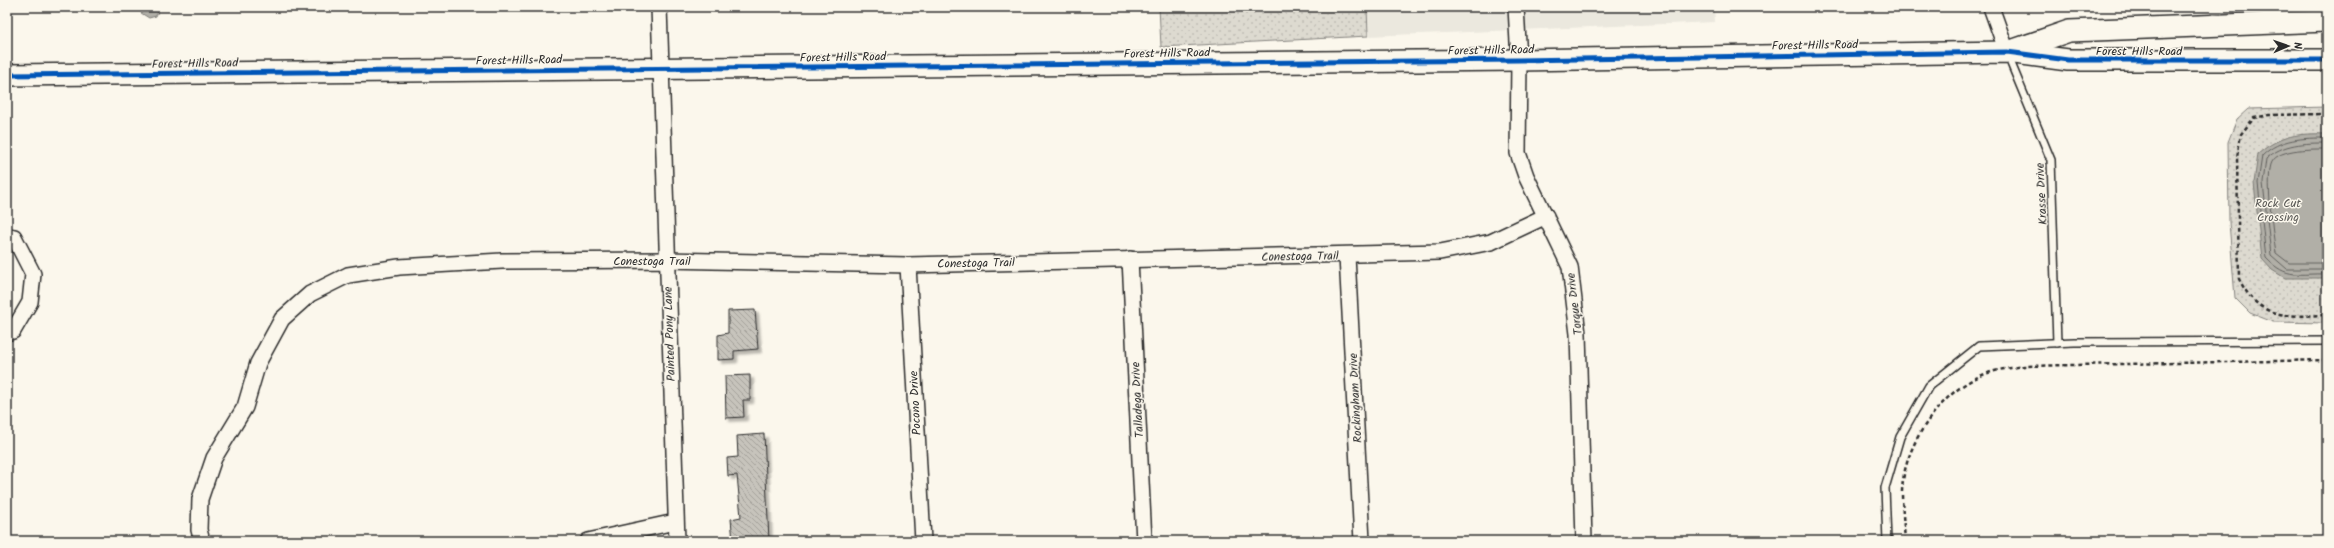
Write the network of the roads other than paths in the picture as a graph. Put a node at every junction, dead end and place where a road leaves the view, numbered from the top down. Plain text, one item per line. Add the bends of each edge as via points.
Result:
1 (659, 7) edge
2 (1516, 7) edge
3 (1991, 7) edge
4 (2327, 21) edge
5 (2007, 52) junction
6 (1519, 60) junction
7 (2327, 60) edge
8 (659, 68) junction
9 (7, 75) edge
10 (1546, 216) junction
11 (7, 236) edge
12 (1347, 256) junction
13 (1130, 259) junction
14 (666, 260) junction
15 (908, 265) junction
16 (7, 333) edge
17 (2327, 341) edge
18 (2057, 343) junction
19 (676, 522) junction
20 (202, 541) edge
21 (588, 541) edge
22 (676, 541) edge
23 (923, 541) edge
24 (1144, 541) edge
25 (1362, 541) edge
26 (1584, 541) edge
27 (1887, 541) edge

1 - 8 street, Painted Pony Lane
2 - 6 street, Torque Drive
3 - 5 street
4 - 5 street, Forest Hills Road via 2069,32
5 - 6 street, Forest Hills Road
5 - 7 street, Forest Hills Road via 2068,60
5 - 18 lane, Krasse Drive via 2051,160
6 - 8 street, Forest Hills Road
6 - 10 street, Torque Drive via 1518,152 1526,176
8 - 9 street, Forest Hills Road
8 - 14 street, Painted Pony Lane
10 - 12 street, Conestoga Trail via 1484,244 1440,252
10 - 26 street, Torque Drive via 1570,268 1578,334
11 - 16 street via 14,237 33,274 30,302 14,330
12 - 13 street, Conestoga Trail
12 - 25 street, Rockingham Drive
13 - 15 street, Conestoga Trail
13 - 24 street, Talladega Drive
14 - 15 street, Conestoga Trail
14 - 19 street, Painted Pony Lane
14 - 20 street, Conestoga Trail via 502,261 399,267 348,276 310,294 282,319 258,363 245,407 214,458 200,499 199,530
15 - 23 street, Pocono Drive
17 - 18 lane
18 - 27 lane via 1979,346 1929,386 1900,437 1885,488
19 - 21 street
19 - 22 street, Painted Pony Lane

